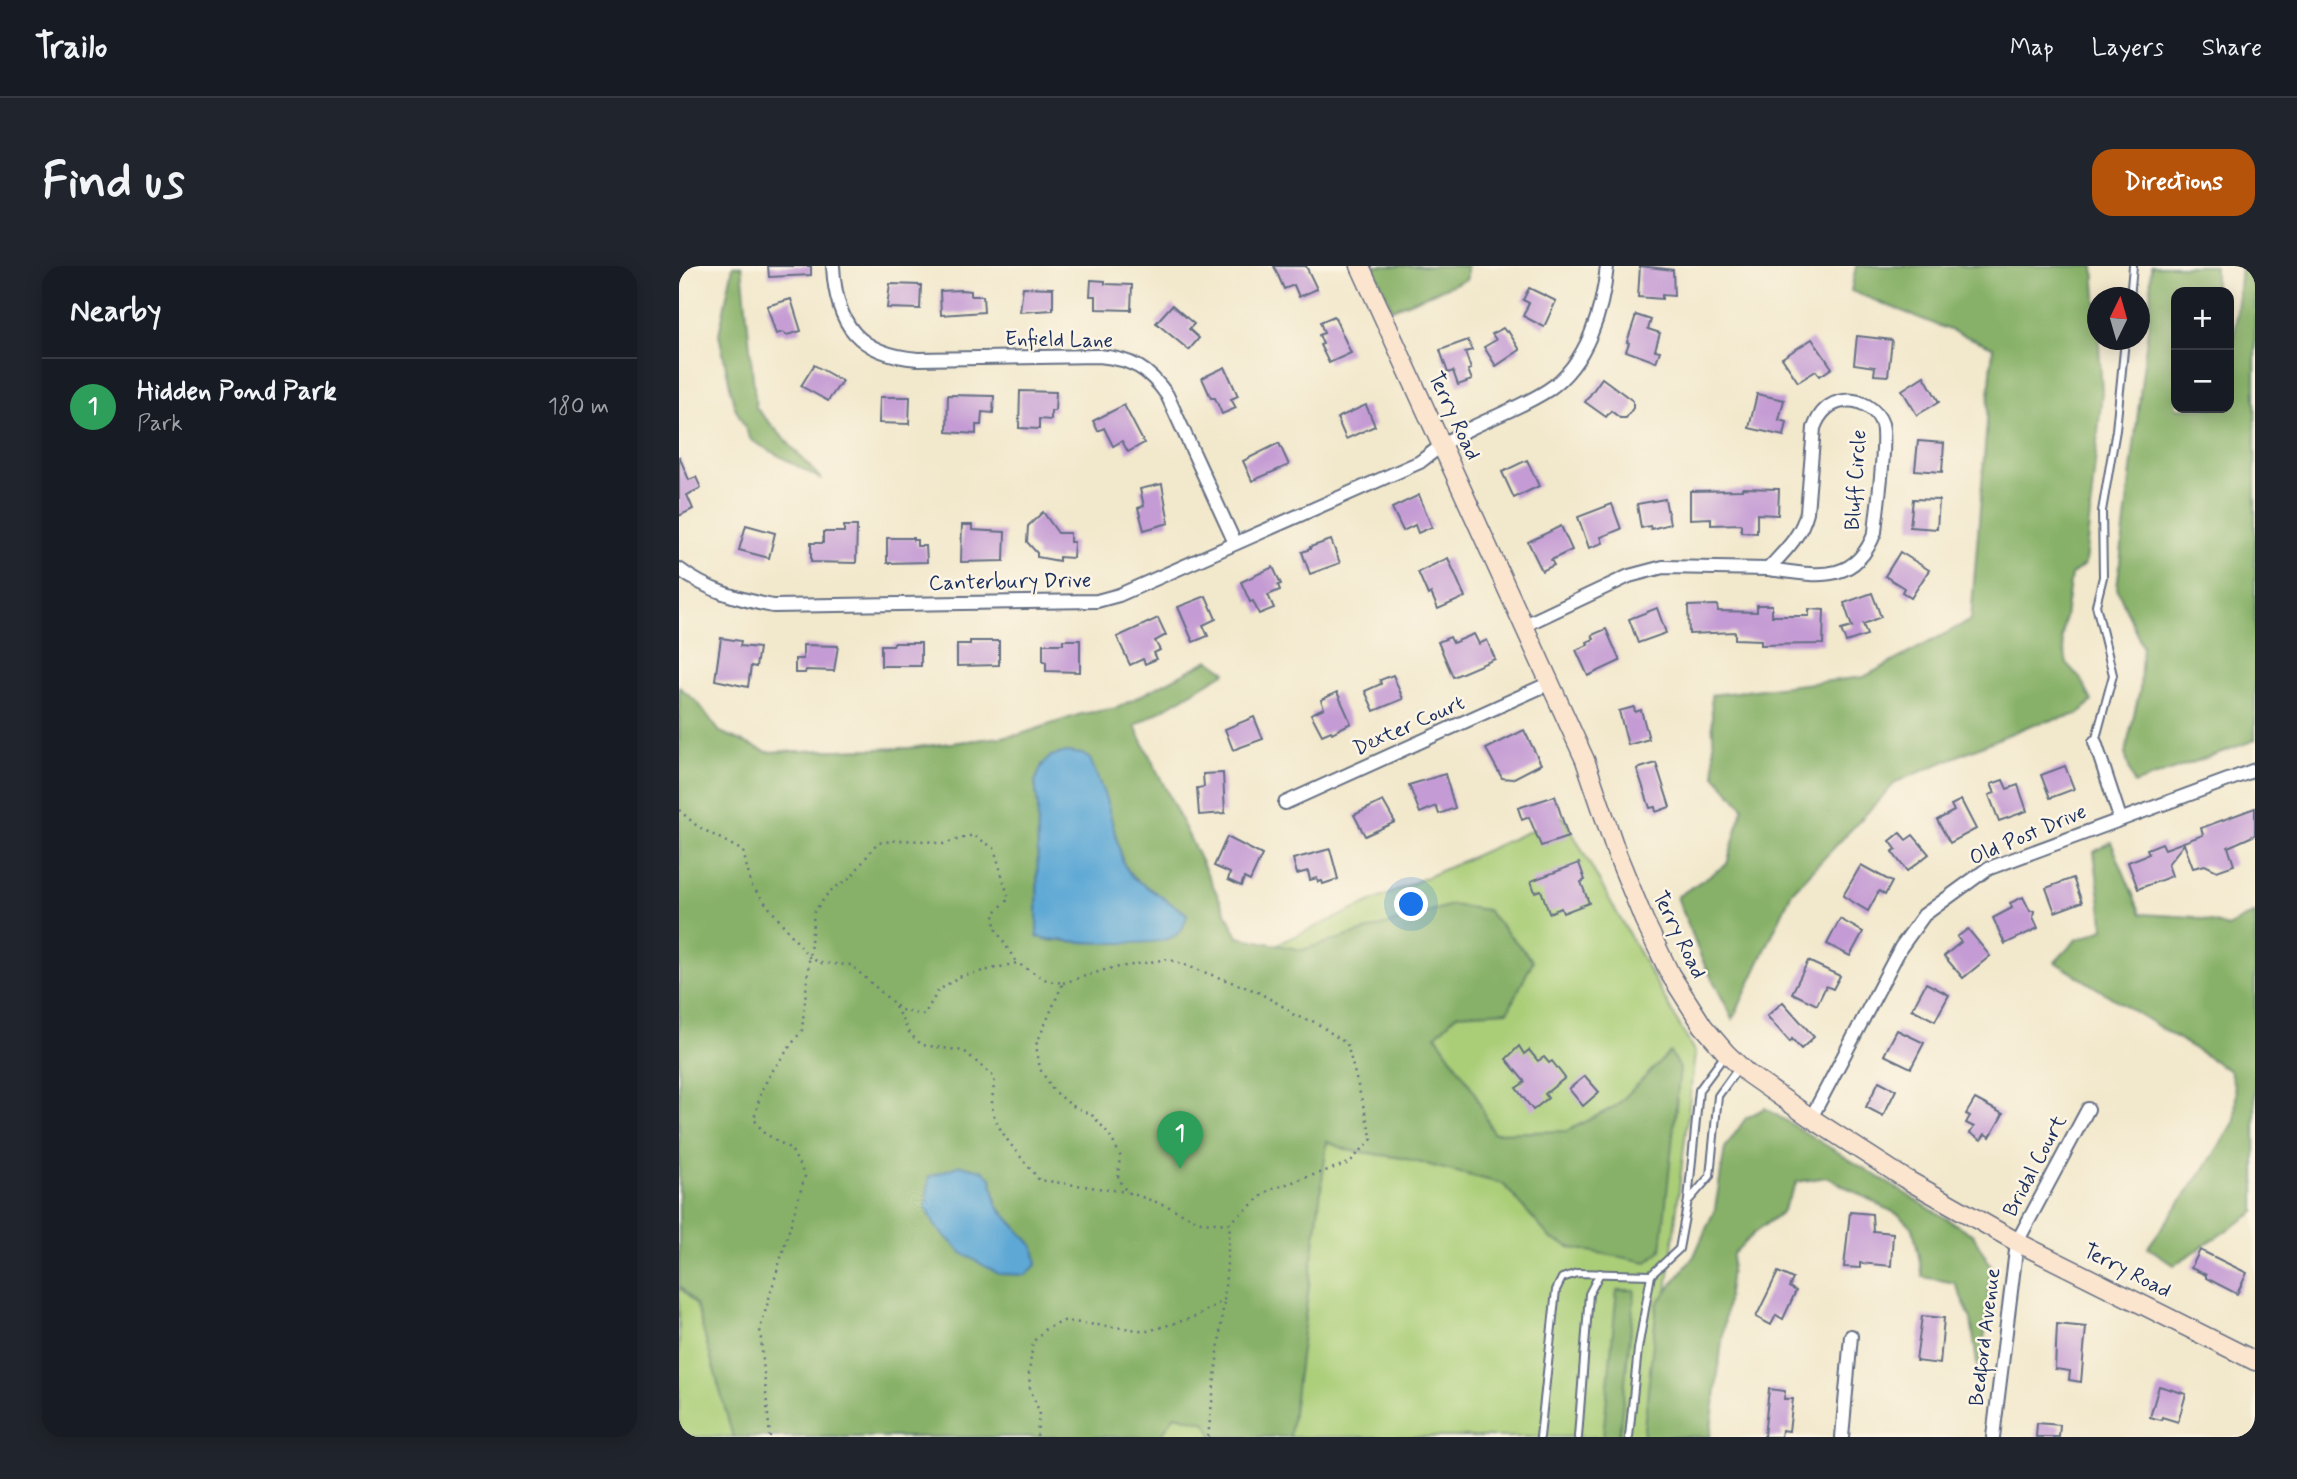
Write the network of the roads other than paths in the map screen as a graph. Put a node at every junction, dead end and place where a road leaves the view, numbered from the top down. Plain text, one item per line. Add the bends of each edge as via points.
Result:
1 (833, 266) edge
2 (1360, 266) edge
3 (1607, 266) edge
4 (2133, 266) edge
5 (2131, 287) edge
6 (2124, 350) edge
7 (1442, 445) junction
8 (1235, 543) junction
9 (679, 569) edge
10 (1769, 569) junction
11 (1525, 625) junction
12 (1550, 683) junction
13 (2095, 742) joint
14 (2255, 770) edge
15 (1285, 803) dead end
16 (2120, 818) junction
17 (1726, 1053) junction
18 (1739, 1066) junction
19 (2088, 1109) dead end
20 (1811, 1118) junction
21 (1688, 1200) junction
22 (2017, 1242) junction
23 (1600, 1273) junction
24 (1651, 1275) junction
25 (1851, 1336) dead end
26 (2255, 1360) edge
27 (1541, 1437) edge
28 (1578, 1437) edge
29 (1629, 1437) edge
30 (1842, 1437) edge
31 (1993, 1437) edge

1 - 8 street, Enfield Lane via 838,305 857,337 874,350 918,359 1100,356 1120,358 1155,377
2 - 7 street, Terry Road
3 - 7 street, Canterbury Drive via 1587,343 1570,369 1550,388
4 - 5 lane
6 - 13 lane via 2102,511 2103,577 2097,605 2113,674
7 - 8 street, Canterbury Drive via 1420,461
7 - 11 street, Terry Road
8 - 9 street, Canterbury Drive via 1097,601 773,606 713,590
10 - 10 street, Bluff Circle via 1837,573 1852,566 1870,546 1883,435 1878,416 1870,408 1847,400 1818,417 1804,525
10 - 11 street, Bluff Circle via 1663,567 1629,576
11 - 12 street, Terry Road
12 - 15 street, Dexter Court
12 - 17 street, Terry Road via 1585,760 1644,920 1670,974
13 - 16 street
14 - 16 street, Old Post Drive
16 - 20 street, Old Post Drive via 1987,869 1924,915 1902,947
17 - 18 street, Terry Road
17 - 21 lane via 1699,1090
18 - 20 street, Terry Road
18 - 21 lane via 1718,1096 1710,1176
19 - 22 street, Bridal Court
20 - 22 street, Terry Road
21 - 24 lane via 1679,1249
22 - 26 street, Terry Road
22 - 31 street, Bedford Avenue
23 - 24 lane
23 - 27 lane via 1562,1278 1556,1290
23 - 28 lane via 1589,1294
24 - 29 lane
25 - 30 street

